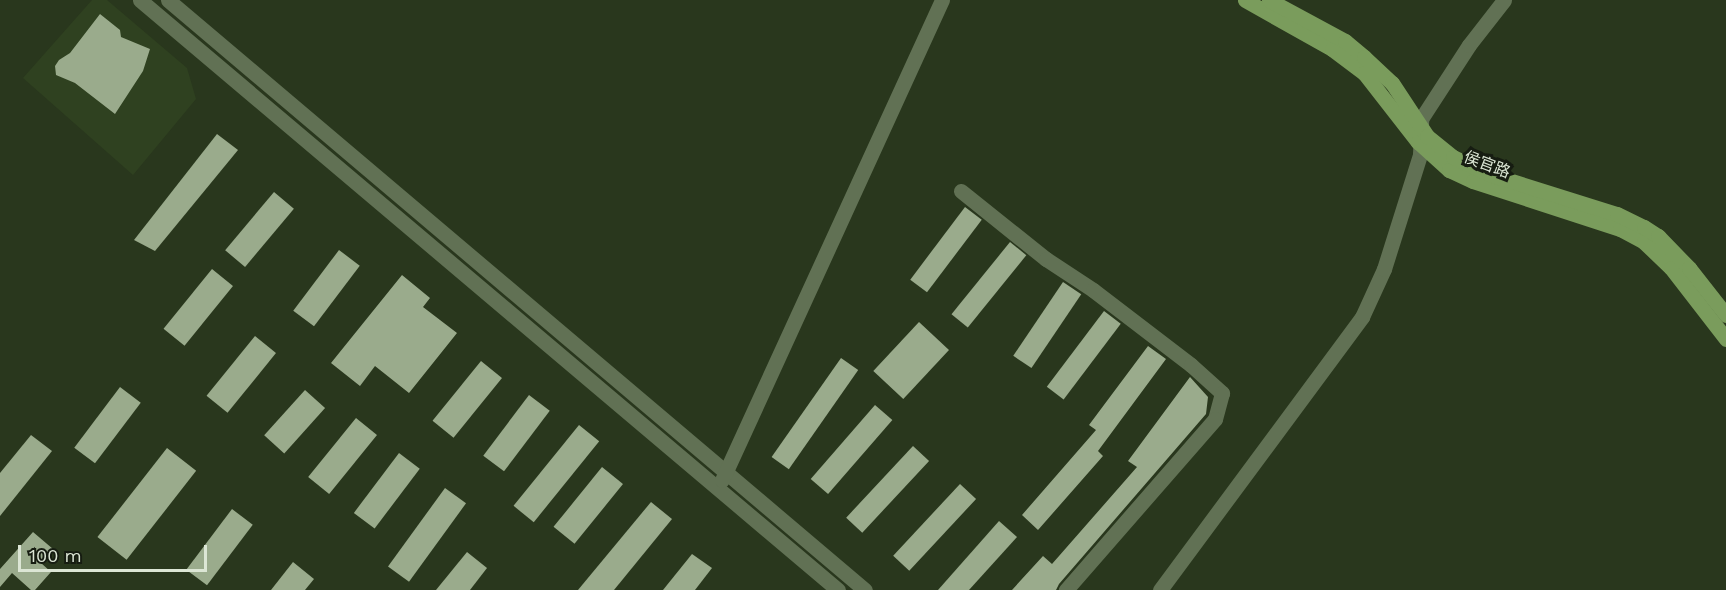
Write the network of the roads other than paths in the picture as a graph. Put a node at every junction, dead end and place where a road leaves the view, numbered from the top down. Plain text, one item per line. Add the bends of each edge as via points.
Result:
1 (140, 0) edge
2 (168, 0) edge
3 (942, 0) edge
4 (1245, 0) edge
5 (1269, 0) edge
6 (1504, 0) edge
7 (1419, 125) junction
8 (1422, 147) junction
9 (961, 191) dead end
10 (1726, 315) edge
11 (1726, 339) edge
12 (726, 471) junction
13 (718, 487) junction
14 (838, 590) edge
15 (865, 590) edge
16 (1066, 590) edge
17 (1160, 590) edge

1 - 13 street
2 - 12 street
3 - 12 street
4 - 8 main road, 侯官路 via 1364,73
5 - 7 main road, 侯官路 via 1345,41 1392,83
6 - 7 street via 1469,45
7 - 8 street
7 - 10 main road, 侯官路 via 1438,146 1471,166 1617,214 1644,227 1689,268
8 - 11 main road, 侯官路 via 1459,175 1620,229 1644,242 1671,268
8 - 17 street via 1384,269 1362,317
9 - 16 street via 1191,365 1222,393 1215,419
12 - 13 street
12 - 15 street
13 - 14 street

